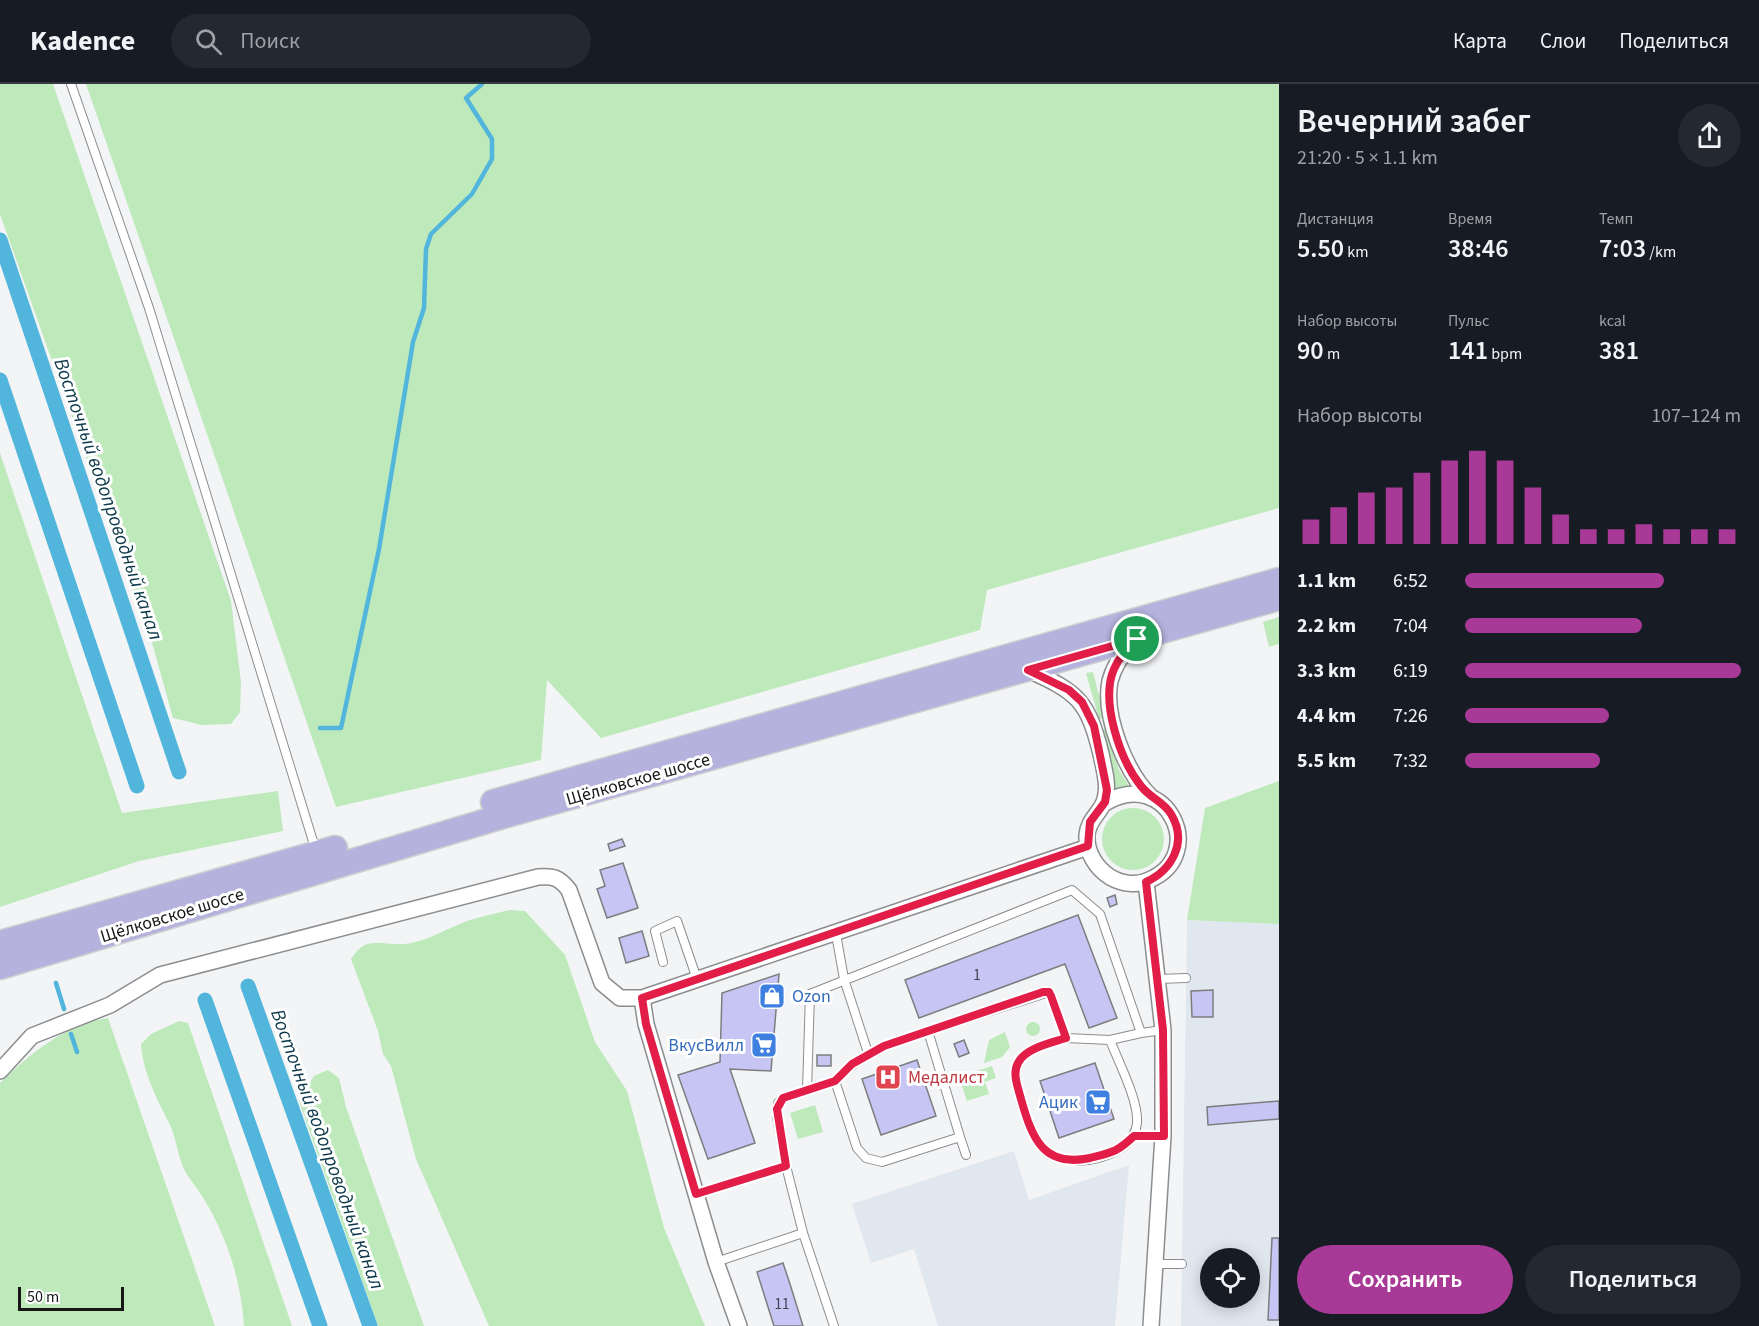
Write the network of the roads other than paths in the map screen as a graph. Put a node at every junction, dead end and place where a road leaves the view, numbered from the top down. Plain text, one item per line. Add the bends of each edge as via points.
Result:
1 (71, 84) edge
2 (1279, 580) edge
3 (1279, 598) edge
4 (1137, 639) junction
5 (1028, 670) junction
6 (1151, 797) junction
7 (1105, 802) junction
8 (1088, 846) junction
9 (317, 853) junction
10 (1146, 882) junction
11 (836, 934) junction
12 (0, 943) edge
13 (663, 962) dead end
14 (0, 967) edge
15 (1186, 978) dead end
16 (697, 979) junction
17 (844, 979) junction
18 (1158, 979) junction
19 (642, 998) junction
20 (1163, 1030) junction
21 (928, 1031) junction
22 (1141, 1033) junction
23 (1066, 1038) junction
24 (1110, 1040) junction
25 (868, 1053) junction
26 (0, 1071) edge
27 (835, 1081) junction
28 (807, 1090) junction
29 (1134, 1136) junction
30 (1164, 1136) junction
31 (960, 1137) junction
32 (966, 1155) dead end
33 (786, 1166) junction
34 (696, 1194) junction
35 (803, 1233) junction
36 (716, 1262) junction
37 (1154, 1264) junction
38 (1182, 1264) dead end
39 (739, 1326) edge
40 (834, 1326) edge
41 (1151, 1326) edge

1 - 9 lane via 149,308
2 - 9 main road, Щёлковское шоссе
3 - 4 main road, Щёлковское шоссе
4 - 5 main road, Щёлковское шоссе
4 - 6 street via 1114,669 1109,695 1125,762
5 - 7 street via 1069,690 1082,702 1094,726 1105,773
5 - 14 main road, Щёлковское шоссе via 489,820
6 - 7 street via 1127,793
6 - 10 street via 1162,803 1173,818 1178,848 1166,869
7 - 8 street via 1090,822
8 - 10 street via 1103,873 1131,884
8 - 11 street
9 - 12 main road, Щёлковское шоссе
10 - 18 street
11 - 16 street
11 - 17 lane
13 - 16 lane via 655,931 677,921
15 - 18 lane
16 - 19 street
17 - 22 lane via 1072,891 1100,914
17 - 25 lane
17 - 28 lane via 810,994
18 - 20 street
19 - 26 street via 620,998 605,988 569,890 561,879 538,877 160,975 110,1005 32,1036
19 - 34 street via 646,1024
20 - 22 lane
20 - 30 street
21 - 23 lane via 1049,992
21 - 25 lane
21 - 31 lane
22 - 24 lane
23 - 24 lane
23 - 29 lane via 1026,1054 1018,1063 1015,1075 1037,1142 1049,1155 1072,1162 1117,1152
24 - 29 lane via 1134,1104
25 - 27 lane
27 - 28 lane
27 - 31 lane via 857,1148 866,1158 882,1162
28 - 33 lane via 778,1102
29 - 30 lane
30 - 37 street
31 - 32 lane
33 - 34 lane
33 - 35 lane
34 - 36 street
35 - 36 lane
35 - 40 lane
36 - 39 street
37 - 38 lane
37 - 41 street

